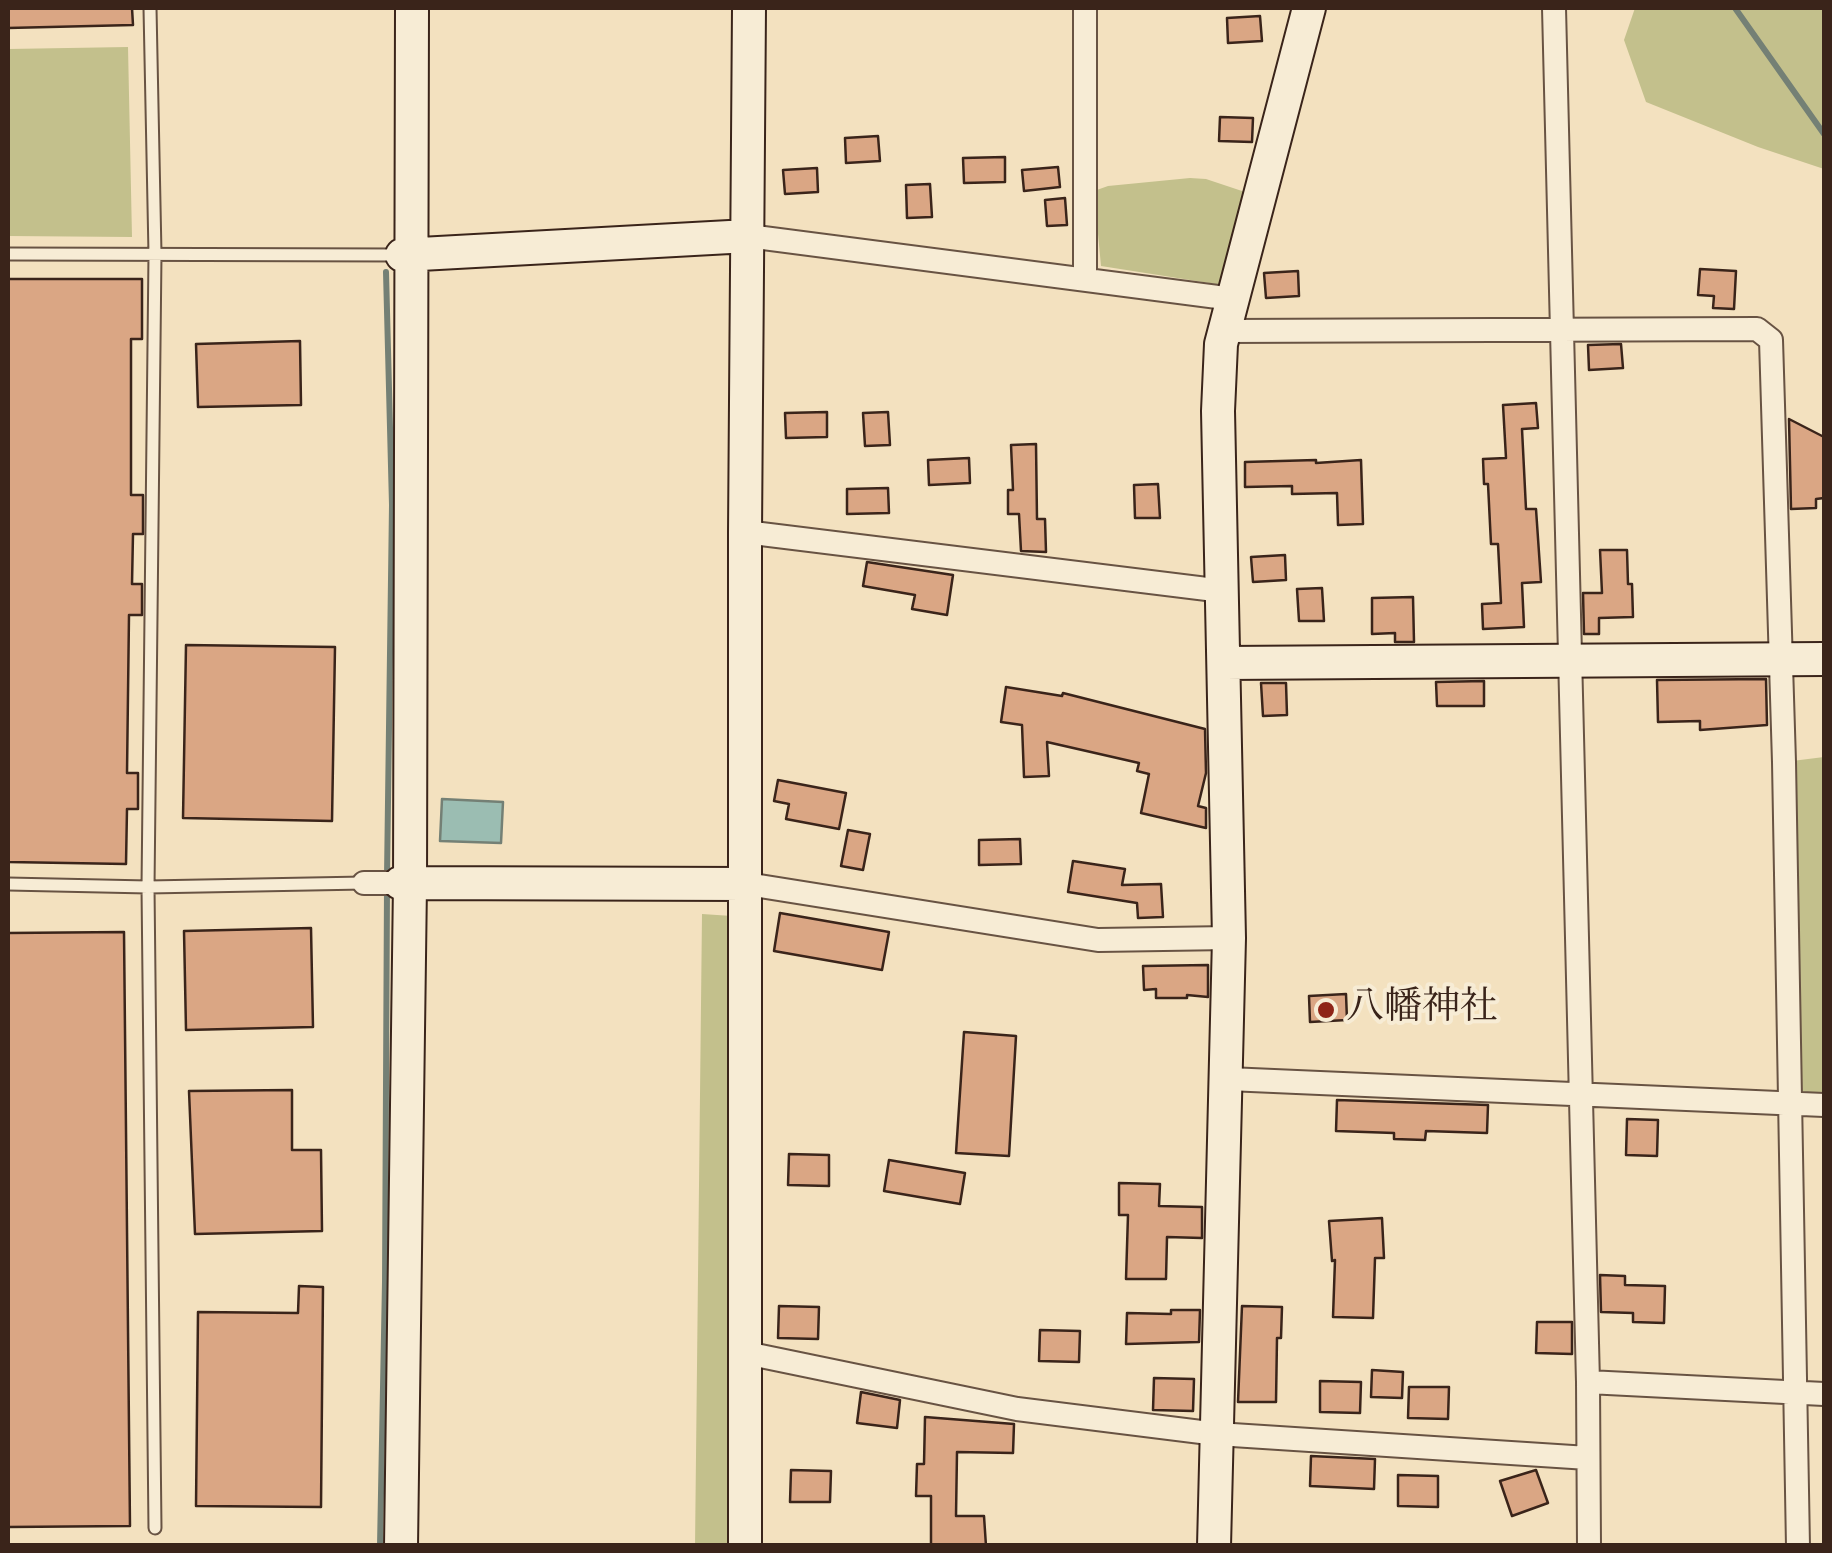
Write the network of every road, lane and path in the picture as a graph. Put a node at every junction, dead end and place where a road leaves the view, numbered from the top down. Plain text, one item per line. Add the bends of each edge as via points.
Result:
1 (150, 8) edge
2 (412, 8) edge
3 (749, 8) edge
4 (1085, 8) edge
5 (1309, 8) edge
6 (1554, 8) edge
7 (748, 236) junction
8 (8, 254) edge
9 (155, 254) junction
10 (406, 255) junction
11 (1085, 278) junction
12 (1233, 298) junction
13 (1562, 330) junction
14 (1224, 331) junction
15 (745, 532) junction
16 (1222, 591) junction
17 (1824, 659) edge
18 (1782, 660) junction
19 (1570, 662) junction
20 (1224, 664) junction
21 (364, 883) joint
22 (8, 884) edge
23 (405, 884) junction
24 (747, 884) junction
25 (148, 887) junction
26 (1229, 938) junction
27 (1228, 1079) junction
28 (1581, 1094) junction
29 (1790, 1104) junction
30 (1824, 1105) edge
31 (746, 1352) junction
32 (1588, 1382) junction
33 (1798, 1392) junction
34 (1824, 1394) edge
35 (1218, 1434) junction
36 (1588, 1458) junction
37 (155, 1528) dead end
38 (400, 1546) edge
39 (745, 1546) edge
40 (1214, 1546) edge
41 (1589, 1546) edge
42 (1798, 1546) edge

1 - 9 lane
2 - 10 street
3 - 7 street
4 - 11 street
5 - 12 street
6 - 13 street
7 - 10 street
7 - 11 street
7 - 15 street
8 - 9 lane
9 - 10 lane
9 - 25 lane
10 - 23 street
11 - 12 street
12 - 14 street
13 - 14 street
13 - 18 street via 1756,329 1770,340
13 - 19 street
14 - 16 street via 1218,411
15 - 16 street
15 - 24 street
16 - 20 street
17 - 18 street
18 - 19 street
18 - 29 street
19 - 20 street
19 - 28 street
20 - 26 street
21 - 23 street
21 - 25 lane
22 - 25 lane
23 - 24 street
23 - 38 street
24 - 26 street via 1098,940
24 - 31 street
25 - 37 lane
26 - 27 street
27 - 28 street
27 - 35 street
28 - 29 street
28 - 32 street
29 - 30 street
29 - 33 street
31 - 35 street via 1016,1409
31 - 39 street
32 - 33 street
32 - 36 street
33 - 34 street
33 - 42 street
35 - 36 street
35 - 40 street
36 - 41 street

